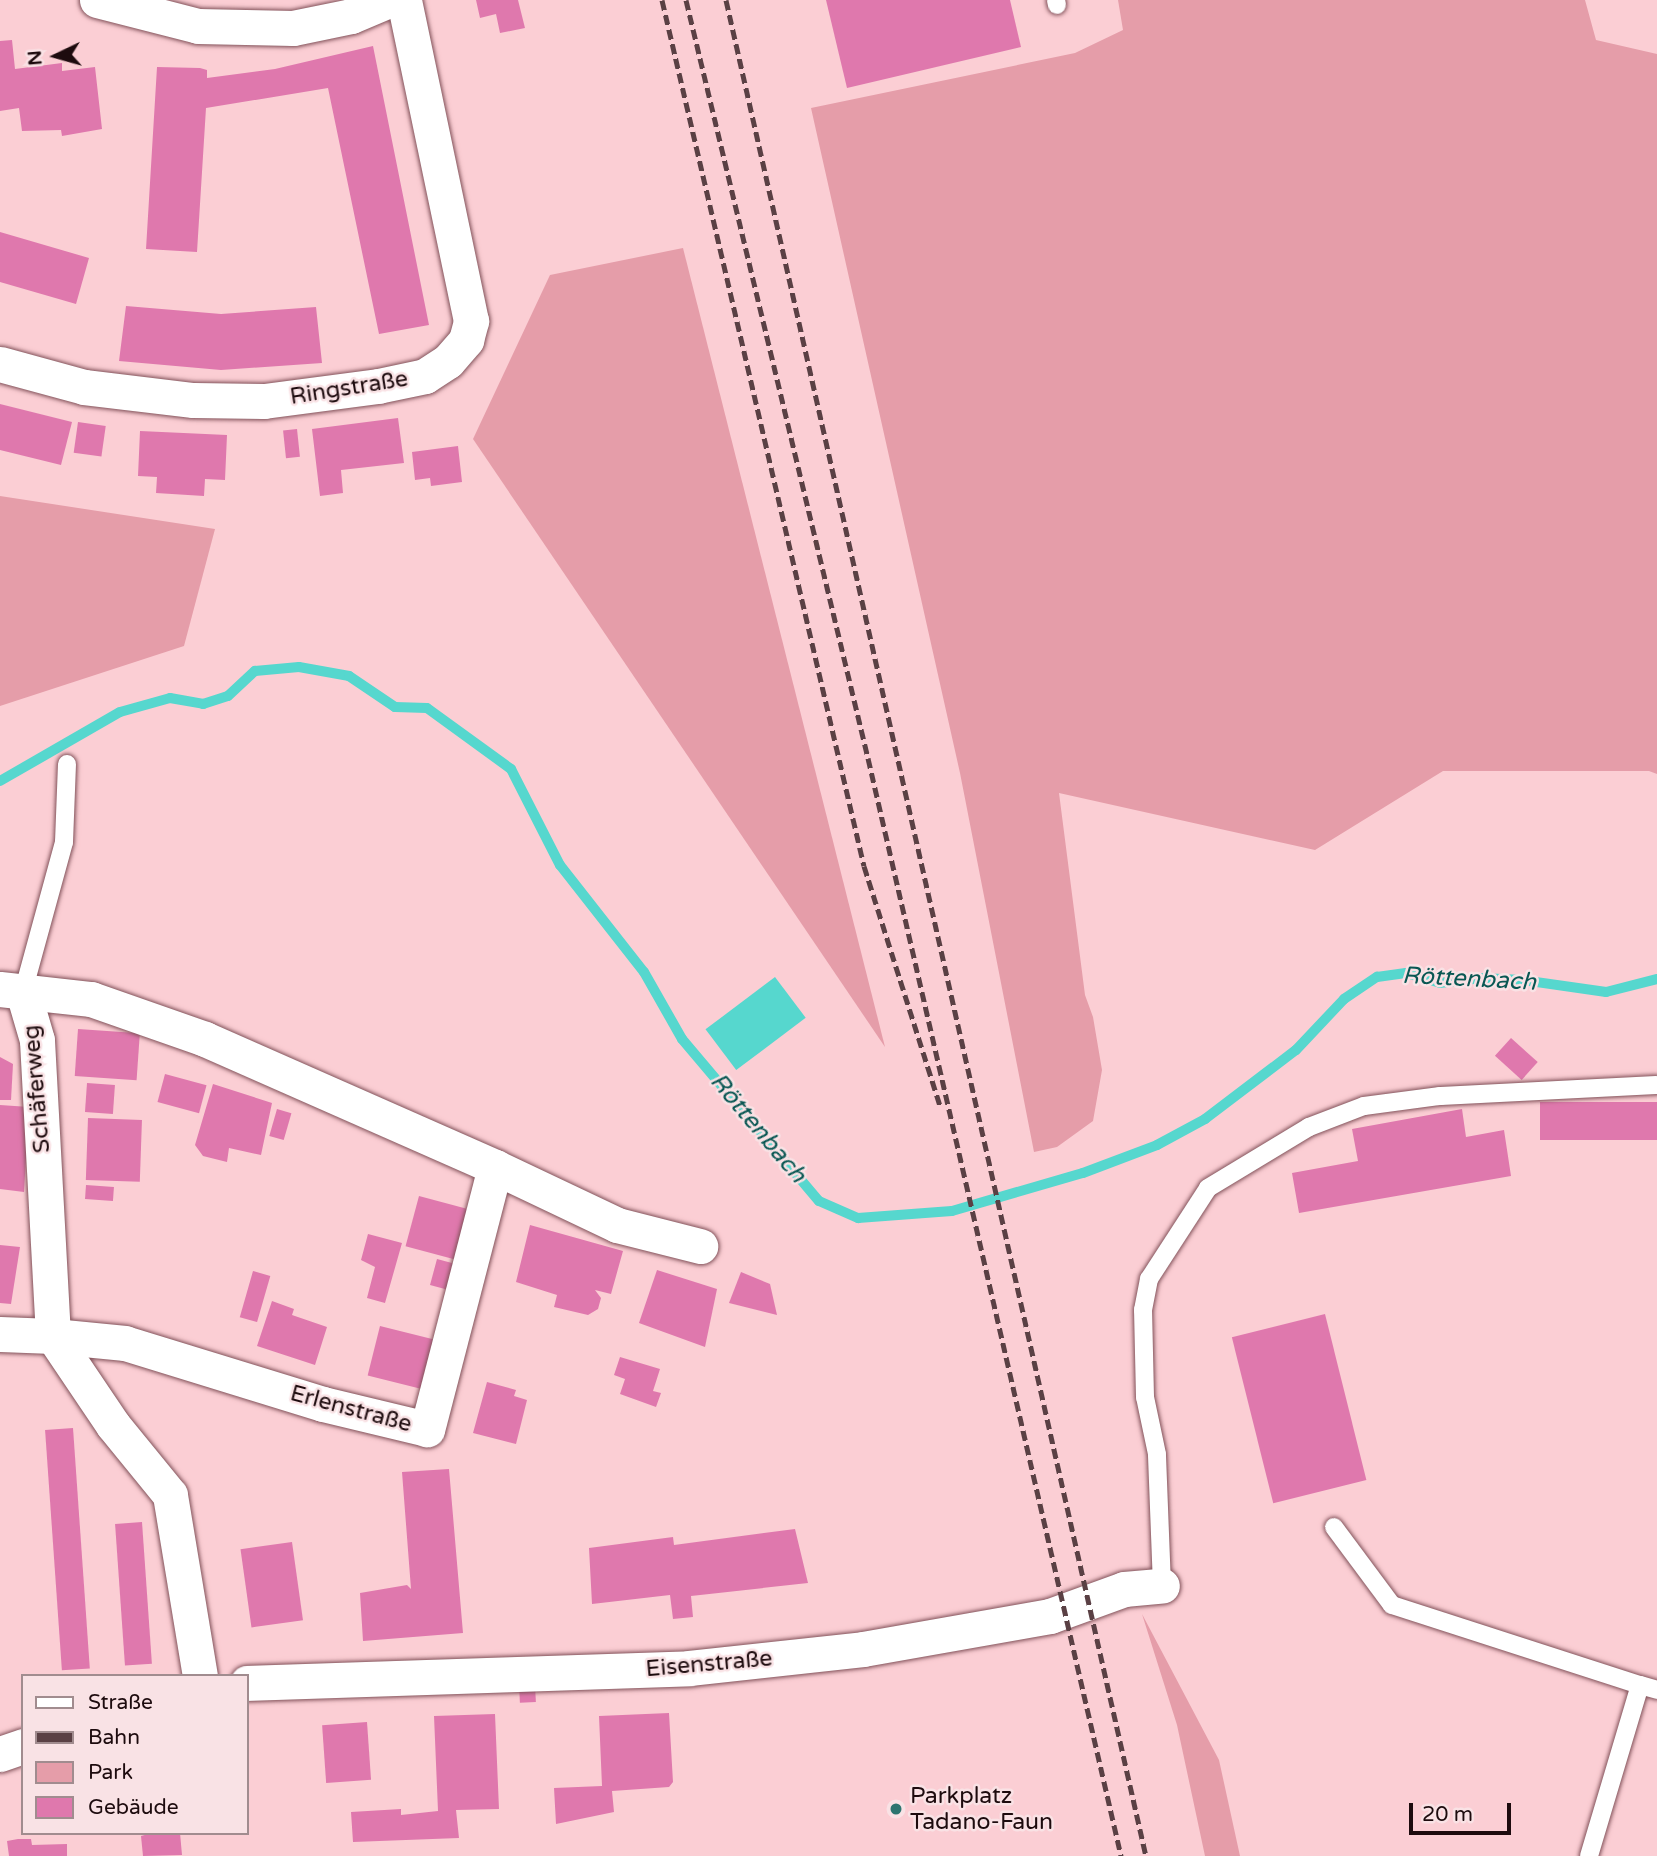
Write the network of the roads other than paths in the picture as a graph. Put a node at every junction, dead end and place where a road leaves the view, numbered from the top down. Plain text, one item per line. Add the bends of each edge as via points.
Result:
1 (97, 0) edge
2 (389, 0) edge
3 (404, 0) edge
4 (0, 364) edge
5 (67, 764) dead end
6 (12, 991) edge
7 (1657, 1085) edge
8 (495, 1167) junction
9 (700, 1246) dead end
10 (0, 1334) edge
11 (53, 1336) junction
12 (1334, 1527) dead end
13 (1162, 1586) joint
14 (200, 1674) edge
15 (248, 1683) edge
16 (1648, 1688) edge
17 (21, 1747) edge
18 (0, 1754) edge
19 (1589, 1856) edge

1 - 2 street via 198,26 293,28 351,16
3 - 4 street, Ringstraße via 471,321 466,340 448,361 425,376 264,401 193,400 84,387
5 - 6 lane, Schäferweg via 64,842
6 - 8 street via 90,999 205,1039
6 - 11 street, Schäferweg via 37,1040
7 - 13 lane via 1440,1096 1364,1106 1309,1126 1208,1188 1149,1279 1143,1310 1145,1397 1157,1454
8 - 9 street via 617,1225
8 - 11 street, Erlenstraße via 427,1429 324,1404 125,1343
10 - 11 street
11 - 14 street via 113,1425 170,1495
12 - 16 lane via 1392,1605
13 - 15 street, Eisenstraße via 1124,1589 1050,1616 863,1649 702,1667
16 - 19 lane
17 - 18 street

